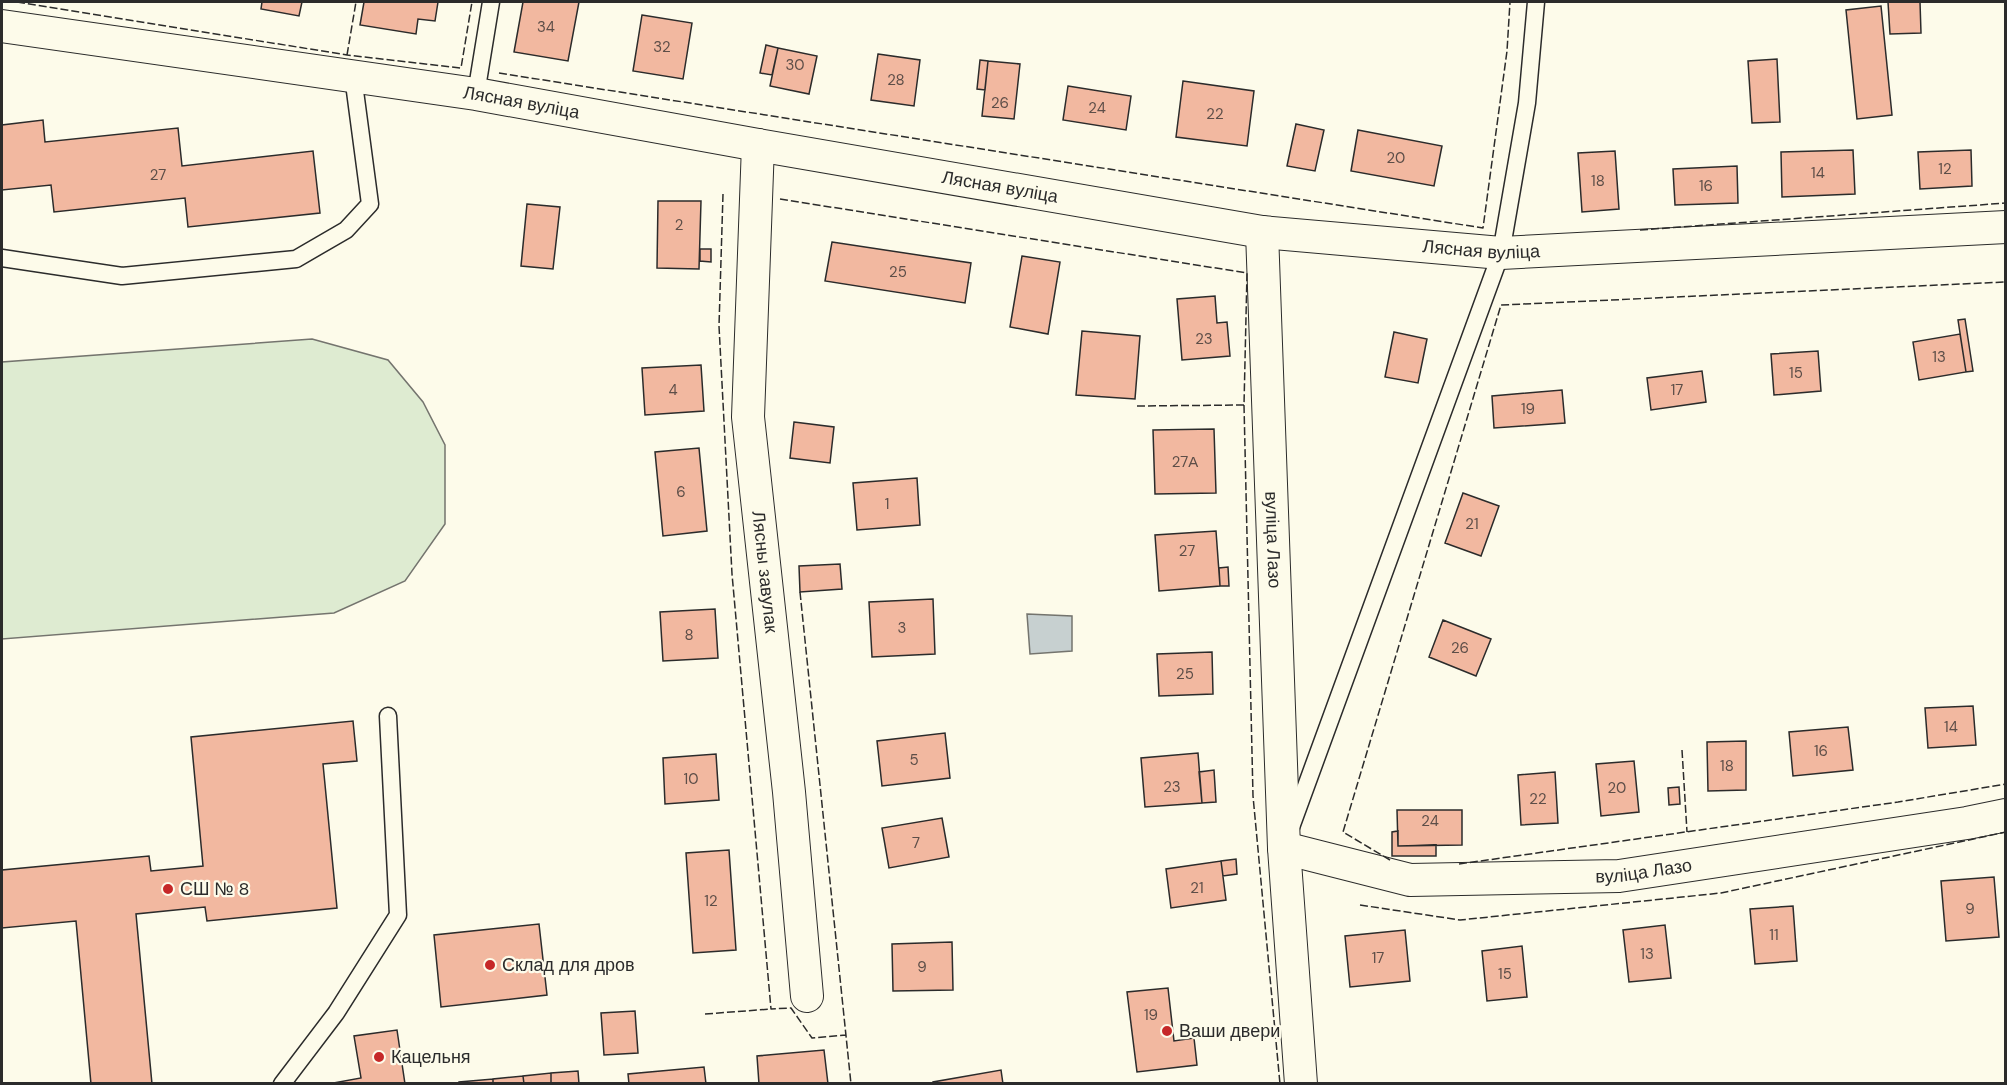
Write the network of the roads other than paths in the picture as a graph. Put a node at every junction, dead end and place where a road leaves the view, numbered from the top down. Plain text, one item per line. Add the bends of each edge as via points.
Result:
1 (490, 2) edge
2 (1536, 2) edge
3 (2, 26) edge
4 (353, 76) junction
5 (476, 94) junction
6 (758, 145) junction
7 (2006, 227) edge
8 (1262, 232) junction
9 (1501, 253) junction
10 (2, 258) edge
11 (388, 716) dead end
12 (2006, 815) edge
13 (1284, 848) junction
14 (807, 996) dead end
15 (282, 1083) edge
16 (1301, 1083) edge

1 - 5 lane
2 - 9 lane via 1527,103
3 - 4 street, Лясная вуліца
4 - 5 street, Лясная вуліца
4 - 10 lane via 370,204 346,230 296,259 122,276
5 - 6 street, Лясная вуліца
6 - 8 street, Лясная вуліца
6 - 14 street, Лясны завулак via 748,417
7 - 9 street, Лясная вуліца
8 - 9 street, Лясная вуліца
8 - 13 street, вуліца Лазо
9 - 13 lane
11 - 15 lane via 398,915 336,1013
12 - 13 street, вуліца Лазо via 1619,876 1410,880
13 - 16 street, вуліца Лазо

